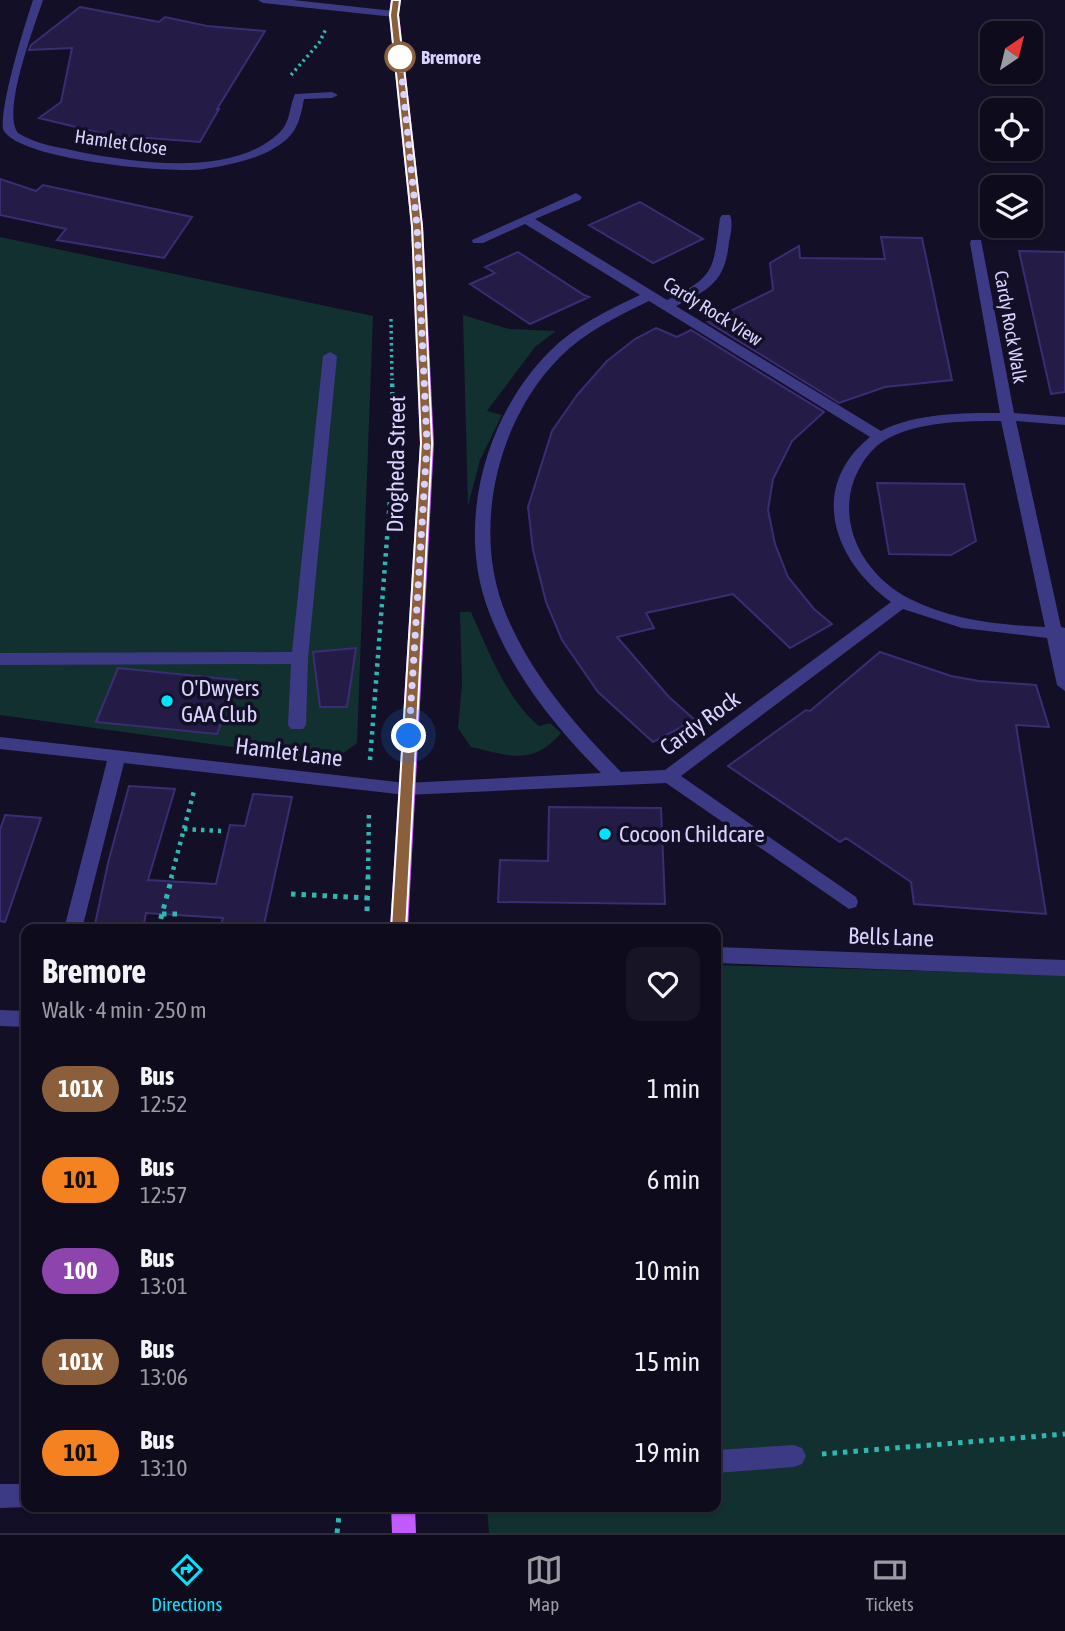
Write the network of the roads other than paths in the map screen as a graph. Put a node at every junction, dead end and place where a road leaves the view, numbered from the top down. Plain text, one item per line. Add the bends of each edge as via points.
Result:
1 (38, 0) edge
2 (263, 0) edge
3 (395, 7) edge
4 (332, 95) dead end
5 (576, 197) dead end
6 (726, 218) dead end
7 (526, 219) junction
8 (478, 240) dead end
9 (976, 243) dead end
10 (650, 295) junction
11 (667, 305) junction
12 (330, 356) dead end
13 (1008, 418) junction
14 (1065, 421) edge
15 (880, 436) junction
16 (902, 602) junction
17 (1059, 633) edge
18 (300, 658) junction
19 (0, 659) edge
20 (1065, 685) edge
21 (297, 725) dead end
22 (0, 743) edge
23 (117, 757) junction
24 (669, 776) junction
25 (616, 778) junction
26 (406, 789) junction
27 (849, 902) dead end
28 (74, 924) edge
29 (399, 924) edge
30 (721, 955) edge
31 (1065, 968) edge
32 (0, 1018) edge
33 (21, 1019) edge
34 (794, 1456) road end
35 (721, 1462) edge
36 (0, 1496) edge
37 (21, 1496) edge
38 (403, 1512) edge
39 (404, 1533) edge

1 - 4 street, Hamlet Close via 6,115 10,131 21,140 146,167 195,168 242,158 274,144 292,124 299,96
2 - 3 street
3 - 26 main road, Drogheda Street via 417,226 427,443
5 - 7 street
6 - 11 street via 719,270 712,281
7 - 8 street
7 - 10 street, Cardy Rock View
9 - 13 street, Cardy Rock Walk
10 - 11 street, Cardy Rock View
10 - 25 street via 571,342 532,383 508,417 494,450 482,523 488,585 513,648 550,703
11 - 15 street, Cardy Rock View
12 - 18 street
13 - 14 street
13 - 15 street via 921,422
13 - 17 street, Cardy Rock Walk
15 - 16 street via 860,454 845,482 839,511 846,542 866,571
16 - 17 street via 938,616
16 - 24 street, Cardy Rock
17 - 20 street, Cardy Rock Walk
18 - 19 street
18 - 21 street
22 - 23 street, Hamlet Lane
23 - 26 street, Hamlet Lane
23 - 28 street
24 - 25 street, Cardy Rock
24 - 27 street
25 - 26 street, Cardy Rock
26 - 29 main road, Drogheda Street
30 - 31 street, Bells Lane
32 - 33 street
34 - 35 street
36 - 37 street
38 - 39 main road

